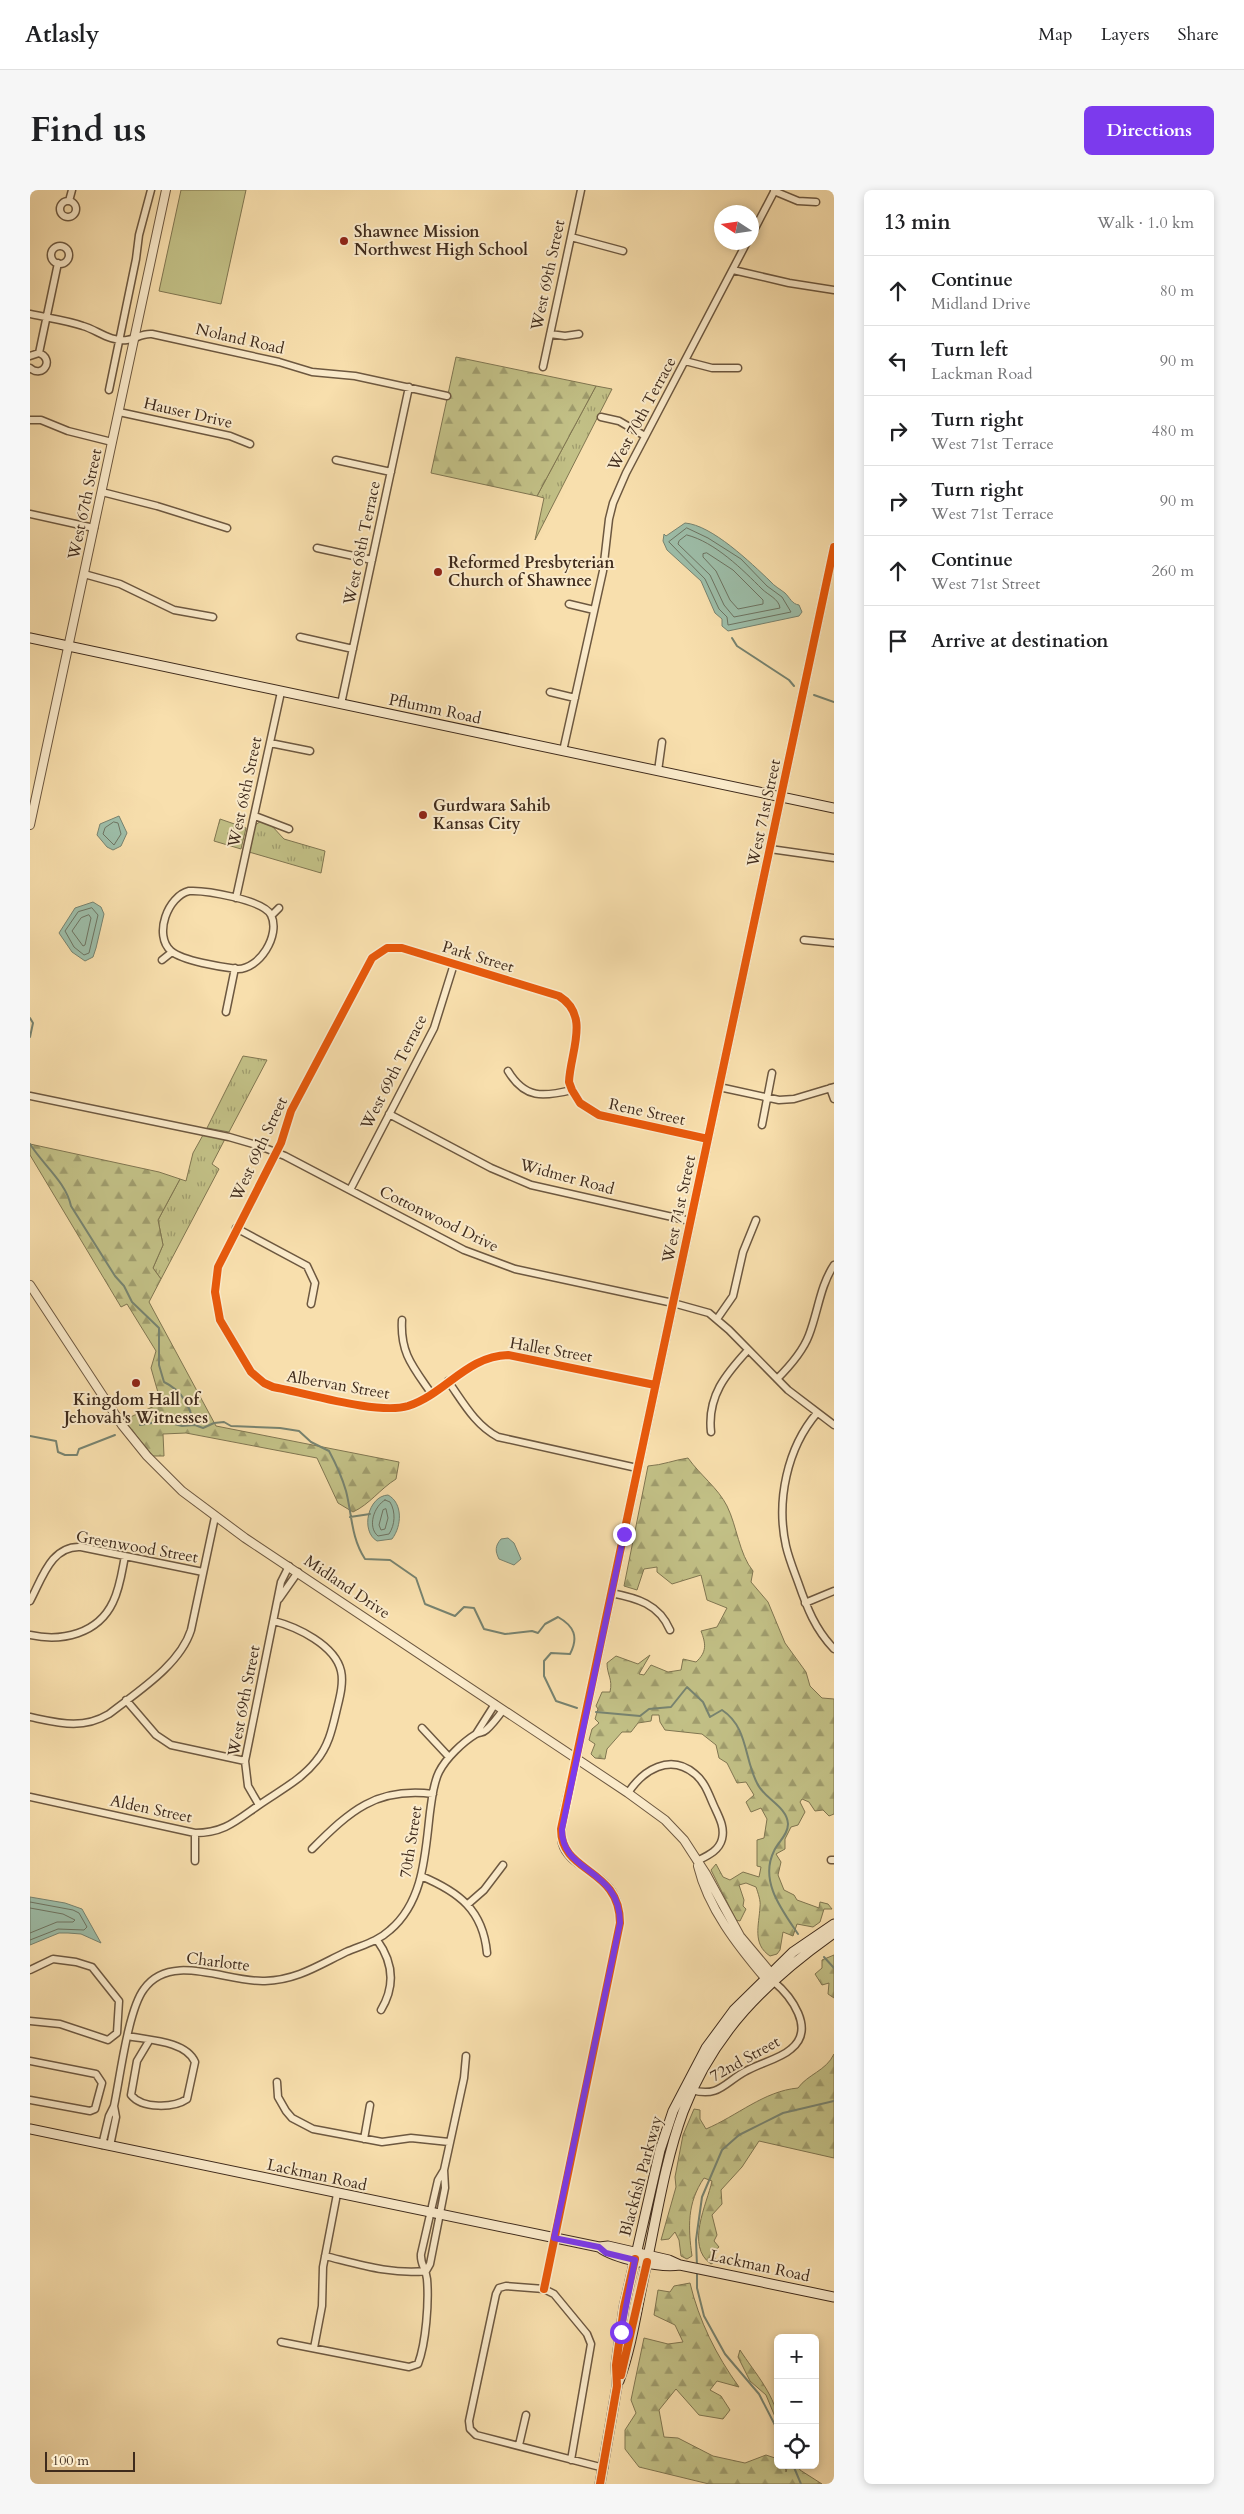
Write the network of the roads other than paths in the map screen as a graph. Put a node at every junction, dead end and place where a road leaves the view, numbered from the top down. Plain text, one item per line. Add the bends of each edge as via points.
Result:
1 (72, 190) edge
2 (151, 190) edge
3 (166, 190) edge
4 (581, 190) edge
5 (775, 191) edge
6 (69, 201) dead end
7 (816, 202) dead end
8 (759, 221) edge
9 (571, 237) junction
10 (743, 250) edge
11 (623, 251) dead end
12 (58, 264) dead end
13 (733, 270) junction
14 (834, 290) edge
15 (30, 314) edge
16 (47, 317) junction
17 (550, 334) junction
18 (579, 334) dead end
19 (134, 337) junction
20 (119, 340) junction
21 (39, 352) junction
22 (30, 356) edge
23 (685, 361) junction
24 (543, 367) dead end
25 (30, 368) edge
26 (738, 368) dead end
27 (409, 387) junction
28 (108, 390) dead end
29 (447, 396) dead end
30 (119, 412) junction
31 (602, 417) dead end
32 (30, 420) edge
33 (645, 436) junction
34 (112, 442) junction
35 (250, 444) dead end
36 (336, 460) dead end
37 (391, 472) junction
38 (102, 492) junction
39 (30, 514) edge
40 (94, 528) junction
41 (227, 528) dead end
42 (834, 547) edge
43 (317, 548) dead end
44 (372, 560) junction
45 (84, 574) junction
46 (569, 604) dead end
47 (594, 610) junction
48 (214, 617) dead end
49 (300, 637) dead end
50 (30, 638) edge
51 (68, 646) junction
52 (353, 648) junction
53 (281, 692) junction
54 (550, 692) dead end
55 (575, 698) junction
56 (341, 704) junction
57 (662, 742) dead end
58 (270, 743) junction
59 (310, 751) dead end
60 (563, 751) junction
61 (658, 771) junction
62 (781, 797) junction
63 (834, 808) edge
64 (255, 816) junction
65 (30, 820) edge
66 (289, 829) dead end
67 (770, 849) junction
68 (834, 858) edge
69 (236, 898) junction
70 (279, 908) dead end
71 (272, 915) junction
72 (804, 940) dead end
73 (834, 943) edge
74 (387, 948) joint
75 (172, 952) junction
76 (162, 960) dead end
77 (454, 964) junction
78 (234, 968) junction
79 (226, 1012) dead end
80 (508, 1072) dead end
81 (772, 1073) dead end
82 (719, 1087) junction
83 (832, 1088) edge
84 (572, 1090) junction
85 (30, 1096) edge
86 (767, 1098) junction
87 (834, 1099) edge
88 (389, 1114) junction
89 (762, 1125) dead end
90 (708, 1138) junction
91 (276, 1152) junction
92 (350, 1190) junction
93 (756, 1220) dead end
94 (690, 1221) junction
95 (236, 1228) junction
96 (834, 1265) edge
97 (30, 1285) edge
98 (672, 1303) junction
99 (311, 1304) dead end
100 (717, 1319) junction
101 (402, 1320) dead end
102 (748, 1350) junction
103 (252, 1372) joint
104 (777, 1379) junction
105 (448, 1381) junction
106 (655, 1384) junction
107 (431, 1393) junction
108 (817, 1413) junction
109 (834, 1426) edge
110 (711, 1432) dead end
111 (637, 1468) junction
112 (215, 1517) junction
113 (125, 1556) junction
114 (289, 1566) junction
115 (203, 1572) junction
116 (298, 1572) junction
117 (834, 1591) edge
118 (612, 1593) junction
119 (279, 1599) junction
120 (30, 1601) edge
121 (805, 1603) junction
122 (274, 1621) junction
123 (670, 1630) dead end
124 (30, 1635) edge
125 (834, 1649) edge
126 (126, 1700) junction
127 (495, 1704) junction
128 (503, 1710) junction
129 (30, 1717) edge
130 (422, 1728) dead end
131 (476, 1734) junction
132 (449, 1757) junction
133 (576, 1759) junction
134 (245, 1761) junction
135 (628, 1793) junction
136 (433, 1794) junction
137 (30, 1797) edge
138 (259, 1805) junction
139 (195, 1833) junction
140 (312, 1848) dead end
141 (195, 1861) dead end
142 (697, 1861) junction
143 (504, 1865) dead end
144 (421, 1876) junction
145 (468, 1904) junction
146 (834, 1924) edge
147 (834, 1933) edge
148 (377, 1940) junction
149 (487, 1953) dead end
150 (30, 1970) edge
151 (770, 1977) junction
152 (381, 2010) dead end
153 (30, 2021) edge
154 (128, 2036) junction
155 (149, 2041) junction
156 (466, 2056) dead end
157 (30, 2060) edge
158 (277, 2082) dead end
159 (692, 2090) junction
160 (30, 2100) edge
161 (370, 2104) dead end
162 (30, 2129) edge
163 (364, 2139) junction
164 (449, 2142) junction
165 (106, 2146) junction
166 (444, 2170) junction
167 (337, 2194) junction
168 (431, 2212) junction
169 (441, 2214) junction
170 (554, 2238) junction
171 (325, 2256) junction
172 (635, 2256) junction
173 (648, 2259) junction
174 (426, 2271) junction
175 (544, 2289) junction
176 (834, 2297) edge
177 (281, 2342) dead end
178 (314, 2348) junction
179 (617, 2386) junction
180 (526, 2415) dead end
181 (520, 2445) junction
182 (571, 2460) junction
183 (604, 2468) junction
184 (600, 2484) edge

1 - 6 street
2 - 20 street
3 - 19 street, West 67th Street
4 - 9 street, West 69th Street
5 - 7 street via 798,201
5 - 8 street
9 - 11 street
9 - 17 street, West 69th Street
10 - 13 street, West 70th Terrace
12 - 16 street
13 - 14 street
13 - 23 street, West 70th Terrace
15 - 16 street, Noland Road
16 - 20 street, Noland Road via 82,325
16 - 21 street
17 - 18 street
17 - 24 street, West 69th Street
19 - 20 street, Noland Road via 128,341
19 - 27 street, Noland Road via 152,334 312,372 355,376
19 - 30 street, West 67th Street
20 - 28 street
21 - 22 street
21 - 25 street via 47,358 46,368 37,372
23 - 26 street via 712,368
23 - 33 street, West 70th Terrace
27 - 29 street, Noland Road
27 - 37 street, West 68th Terrace
30 - 34 street, West 67th Street
30 - 35 street, Hauser Drive via 230,436
31 - 33 street via 619,421
32 - 34 street via 41,420 79,435
33 - 47 street, West 70th Terrace via 613,503
34 - 38 street, West 67th Street
36 - 37 street
37 - 44 street, West 68th Terrace
38 - 40 street, West 67th Street
38 - 41 street
39 - 40 street
40 - 45 street, West 67th Street
42 - 62 street, West 71st Street
43 - 44 street
44 - 52 street, West 68th Terrace
45 - 48 street via 120,584 174,610
45 - 51 street, West 67th Street
46 - 47 street
47 - 55 street, West 70th Terrace
49 - 52 street
50 - 51 main road, Pflumm Road
51 - 53 main road, Pflumm Road
51 - 65 street, West 67th Street
52 - 56 street, West 68th Terrace
53 - 56 main road, Pflumm Road
53 - 58 street, West 68th Street
54 - 55 street
55 - 60 street, West 70th Terrace
56 - 60 main road, Pflumm Road
57 - 61 street
58 - 59 street
58 - 64 street, West 68th Street
60 - 61 main road, Pflumm Road
61 - 62 main road, Pflumm Road
62 - 63 main road, Pflumm Road
62 - 67 street, West 71st Street
64 - 66 street
64 - 69 street, West 68th Street
67 - 68 street
67 - 82 street, West 71st Street
69 - 71 street via 261,905
69 - 75 street via 195,891 183,893 172,902 165,922 165,942
70 - 71 street
71 - 78 street via 272,932 262,955 249,967
72 - 73 street
74 - 77 street, Park Street via 402,948
74 - 91 street, West 69th Street via 377,953 368,965 291,1111
75 - 76 street
75 - 78 street
77 - 84 street, Park Street via 559,996 575,1011 578,1022 570,1071
77 - 88 street, West 69th Terrace via 434,1028
78 - 79 street
80 - 84 street via 520,1087 533,1094 554,1095
81 - 86 street
82 - 86 street
82 - 90 street, West 71st Street
83 - 86 street via 794,1099
83 - 87 street
84 - 90 street, Rene Street via 582,1106 599,1116
85 - 91 street, Cottonwood Drive via 229,1137
86 - 89 street
88 - 92 street, West 69th Terrace
88 - 94 street, Widmer Road via 490,1168 531,1185
90 - 94 street, West 71st Street
91 - 92 street, Cottonwood Drive
91 - 95 street, West 69th Street
92 - 98 street, Cottonwood Drive via 464,1250 494,1262
93 - 100 street via 733,1296
94 - 98 street, West 71st Street
95 - 99 street via 307,1266 316,1283
95 - 103 street, West 69th Street via 218,1267 214,1292 226,1333
96 - 104 street via 809,1335
97 - 112 street, Midland Drive via 122,1425 182,1491
98 - 100 street, Cottonwood Drive via 709,1313
98 - 106 street, West 71st Street
100 - 102 street, Cottonwood Drive
101 - 107 street via 401,1340 405,1352
102 - 104 street, Cottonwood Drive
102 - 110 street via 719,1384 712,1407
103 - 107 street, Albervan Street via 273,1388 375,1408 401,1408
104 - 108 street, Cottonwood Drive
105 - 106 street, Hallet Street via 484,1359 508,1355
105 - 107 street, Albervan Street
105 - 111 street via 476,1420 498,1437
106 - 111 street, West 71st Street
108 - 109 street, Cottonwood Drive
108 - 121 street via 797,1445 783,1497 786,1548
111 - 118 street, West 71st Street
112 - 114 street, Midland Drive
112 - 115 street
113 - 115 street, Greenwood Street
113 - 120 street, Greenwood Street via 81,1547 66,1548 53,1558
113 - 124 street via 114,1600 100,1619 86,1630 69,1636 48,1638
114 - 116 street, Midland Drive
114 - 119 street, West 69th Street via 281,1582
115 - 126 street via 191,1630 183,1649
116 - 119 street, West 69th Street
116 - 127 street, Midland Drive
117 - 121 street
118 - 123 street via 646,1602 666,1620
118 - 133 street, West 71st Street
119 - 122 street, West 69th Street
121 - 125 street via 816,1628
122 - 134 street, West 69th Street
122 - 138 street via 286,1624 326,1648 341,1672 340,1693 331,1734 315,1763 303,1776
126 - 129 street via 104,1717 83,1724
126 - 134 street via 156,1735 171,1745
127 - 128 street, Midland Drive
127 - 131 street, 70th Street
128 - 131 street, 70th Street via 487,1729
128 - 133 street, Midland Drive
130 - 132 street
131 - 132 street, 70th Street
132 - 136 street, 70th Street via 439,1771
133 - 135 street, Midland Drive
133 - 170 street via 561,1841 570,1856 612,1890 619,1907 620,1923
134 - 138 street, West 69th Street via 248,1786
135 - 142 street, Midland Drive via 672,1827
135 - 142 street via 639,1777 655,1766 677,1765 696,1774 723,1829 718,1848
136 - 140 street via 401,1792 377,1798 347,1814
136 - 144 street, 70th Street
137 - 139 street, Alden Street
138 - 139 street, Alden Street via 216,1832
139 - 141 street
142 - 151 street, Midland Drive via 740,1936
143 - 145 street
144 - 145 street via 446,1887
144 - 148 street, 70th Street via 406,1911
145 - 149 street via 484,1935
146 - 151 main road, Blackfish Parkway via 793,1952
147 - 151 main road, Blackfish Parkway
148 - 152 street via 391,1970 390,1992
148 - 154 street, Charlotte via 308,1972 281,1980 252,1981 183,1970 170,1972 144,1988
150 - 153 street via 53,1958 92,1967 120,2006 116,2033 108,2040 60,2024
151 - 159 main road, Blackfish Parkway via 728,2029
151 - 159 street, 72nd Street via 792,2001 801,2019 795,2046 741,2073 713,2092
151 - 172 main road, Blackfish Parkway via 720,2029 682,2091 660,2150
154 - 155 street
154 - 165 street, Charlotte via 114,2106 116,2117
155 - 155 street via 183,2048 193,2057 195,2062 187,2099 178,2105 166,2107 134,2100 131,2095 137,2061
156 - 164 street
157 - 160 street via 96,2074 102,2083 98,2104 90,2111
158 - 163 street via 281,2104 292,2118 314,2129
159 - 173 main road, Blackfish Parkway via 675,2136
161 - 163 street
162 - 165 main road, Lackman Road
163 - 164 street via 382,2142 428,2138
164 - 166 street
165 - 167 main road, Lackman Road
166 - 168 street via 438,2180
166 - 169 street
167 - 168 main road, Lackman Road
167 - 171 street
168 - 169 main road, Lackman Road
168 - 174 street via 420,2262
169 - 170 main road, Lackman Road
169 - 174 street
170 - 172 main road, Lackman Road via 599,2247 606,2253
170 - 175 street
171 - 174 street via 378,2269
171 - 178 street via 322,2306
172 - 173 main road, Lackman Road
172 - 179 main road via 616,2365
173 - 176 main road, Lackman Road via 668,2267 680,2265
173 - 179 main road
174 - 178 street via 423,2344 414,2366 409,2368
175 - 181 street via 499,2288 469,2421 470,2429 476,2435
175 - 182 street via 554,2294 567,2309 591,2344
177 - 178 street
179 - 183 main road
180 - 181 street
181 - 182 street
182 - 183 street
183 - 184 main road

